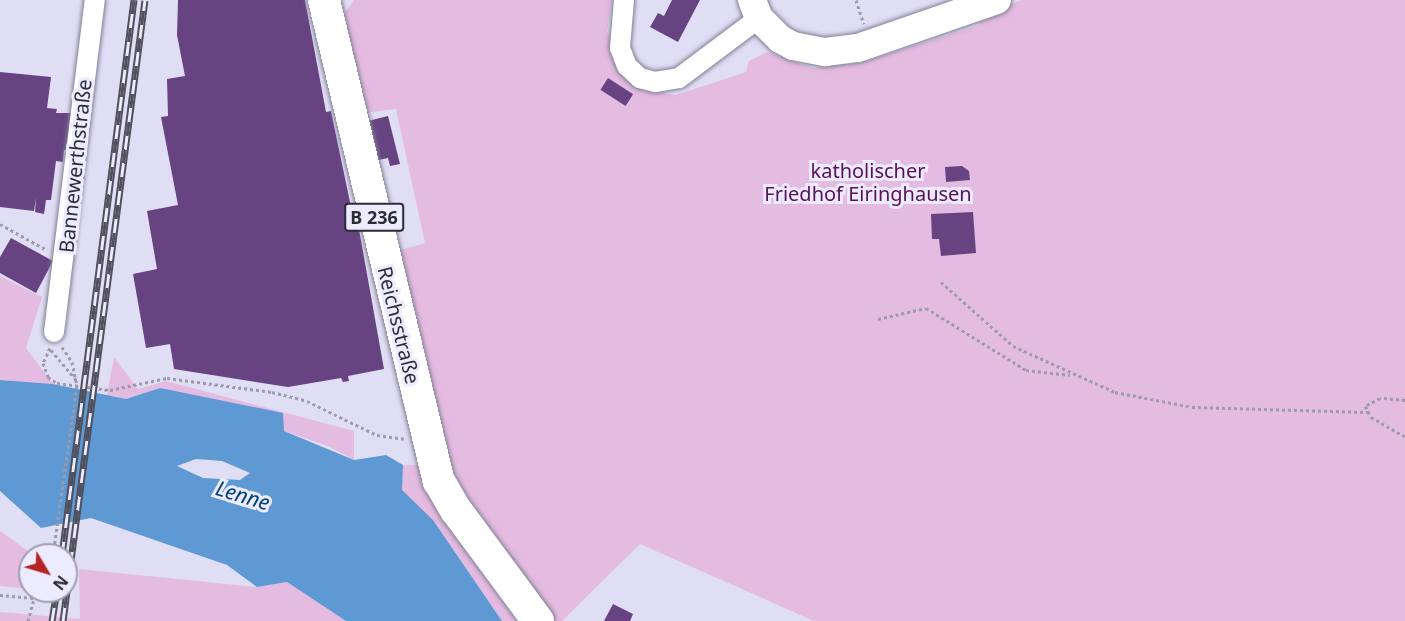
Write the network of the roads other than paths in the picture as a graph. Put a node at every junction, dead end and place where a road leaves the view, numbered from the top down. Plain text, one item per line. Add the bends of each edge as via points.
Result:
1 (94, 0) edge
2 (324, 0) edge
3 (624, 0) edge
4 (997, 0) edge
5 (756, 9) edge
6 (54, 332) road end
7 (538, 621) edge

1 - 6 street, Bannewerthstraße
2 - 7 main road, Reichsstraße / B 236 via 439,481
3 - 5 street via 620,48 627,66 640,78 655,82 679,78
4 - 5 main road via 840,51 793,46 774,34

